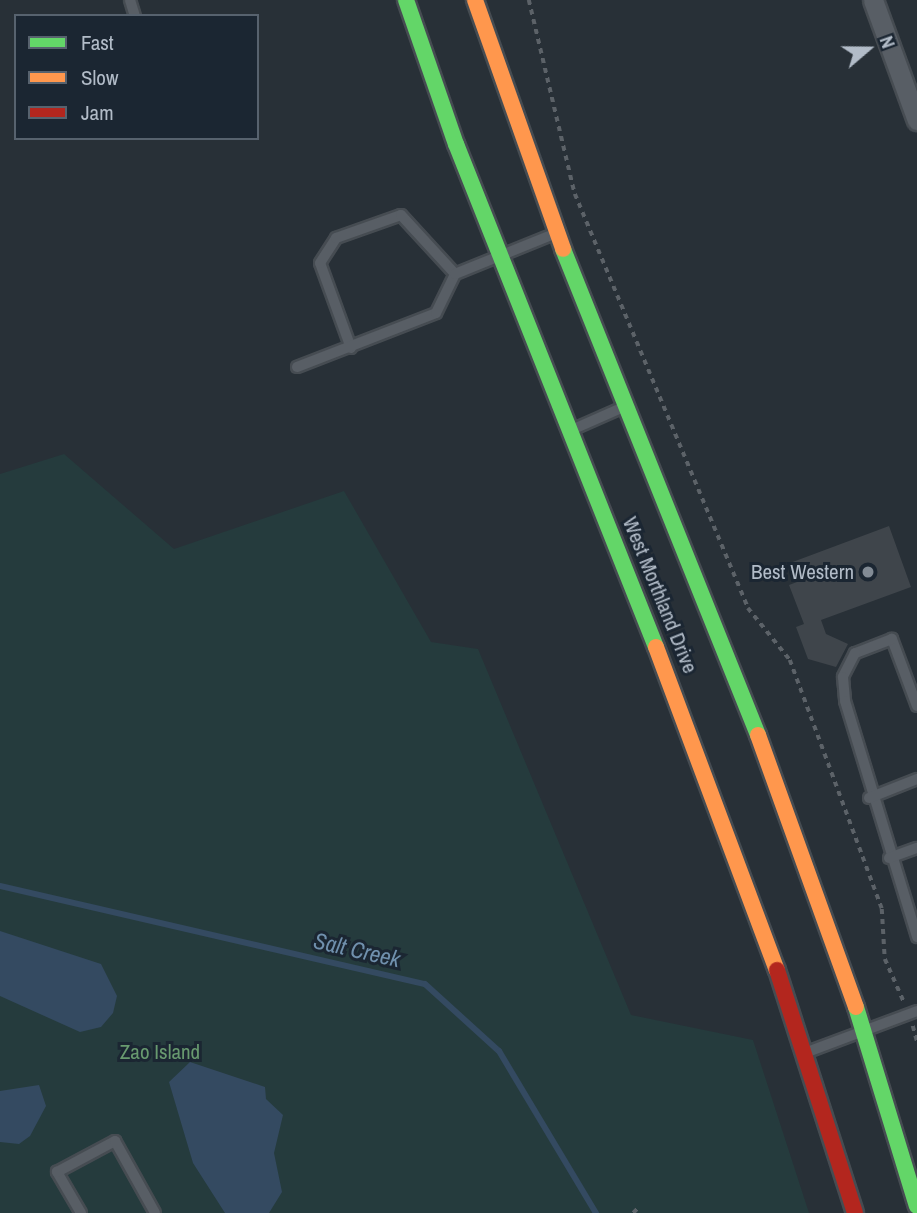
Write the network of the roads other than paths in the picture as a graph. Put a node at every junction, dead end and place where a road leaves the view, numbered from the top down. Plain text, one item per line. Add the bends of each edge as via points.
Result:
1 (406, 0) edge
2 (475, 0) edge
3 (873, 0) edge
4 (917, 120) edge
5 (556, 233) junction
6 (501, 257) junction
7 (455, 274) junction
8 (351, 348) junction
9 (297, 367) dead end
10 (626, 405) junction
11 (571, 430) junction
12 (917, 706) edge
13 (917, 779) edge
14 (869, 797) junction
15 (917, 848) edge
16 (889, 858) junction
17 (917, 937) edge
18 (913, 1013) edge
19 (864, 1031) junction
20 (806, 1053) junction
21 (917, 1206) edge
22 (81, 1213) edge
23 (155, 1213) edge
24 (855, 1213) edge

1 - 6 highway, West Morthland Drive
2 - 5 highway, West Morthland Drive
3 - 4 street
5 - 6 lane
5 - 10 highway, West Morthland Drive
6 - 7 lane
6 - 11 highway, West Morthland Drive
7 - 8 lane via 436,313
7 - 8 lane via 401,215 336,238 320,263
8 - 9 lane
10 - 11 lane
10 - 19 highway, West Morthland Drive via 744,697
11 - 20 highway, West Morthland Drive via 750,885
12 - 14 lane via 892,639 855,653 843,677 845,701 869,768
13 - 14 lane
14 - 16 lane
15 - 16 lane
16 - 17 lane
18 - 19 lane
19 - 20 lane
19 - 21 highway, West Morthland Drive
20 - 24 highway, West Morthland Drive
22 - 23 lane via 57,1172 115,1141

